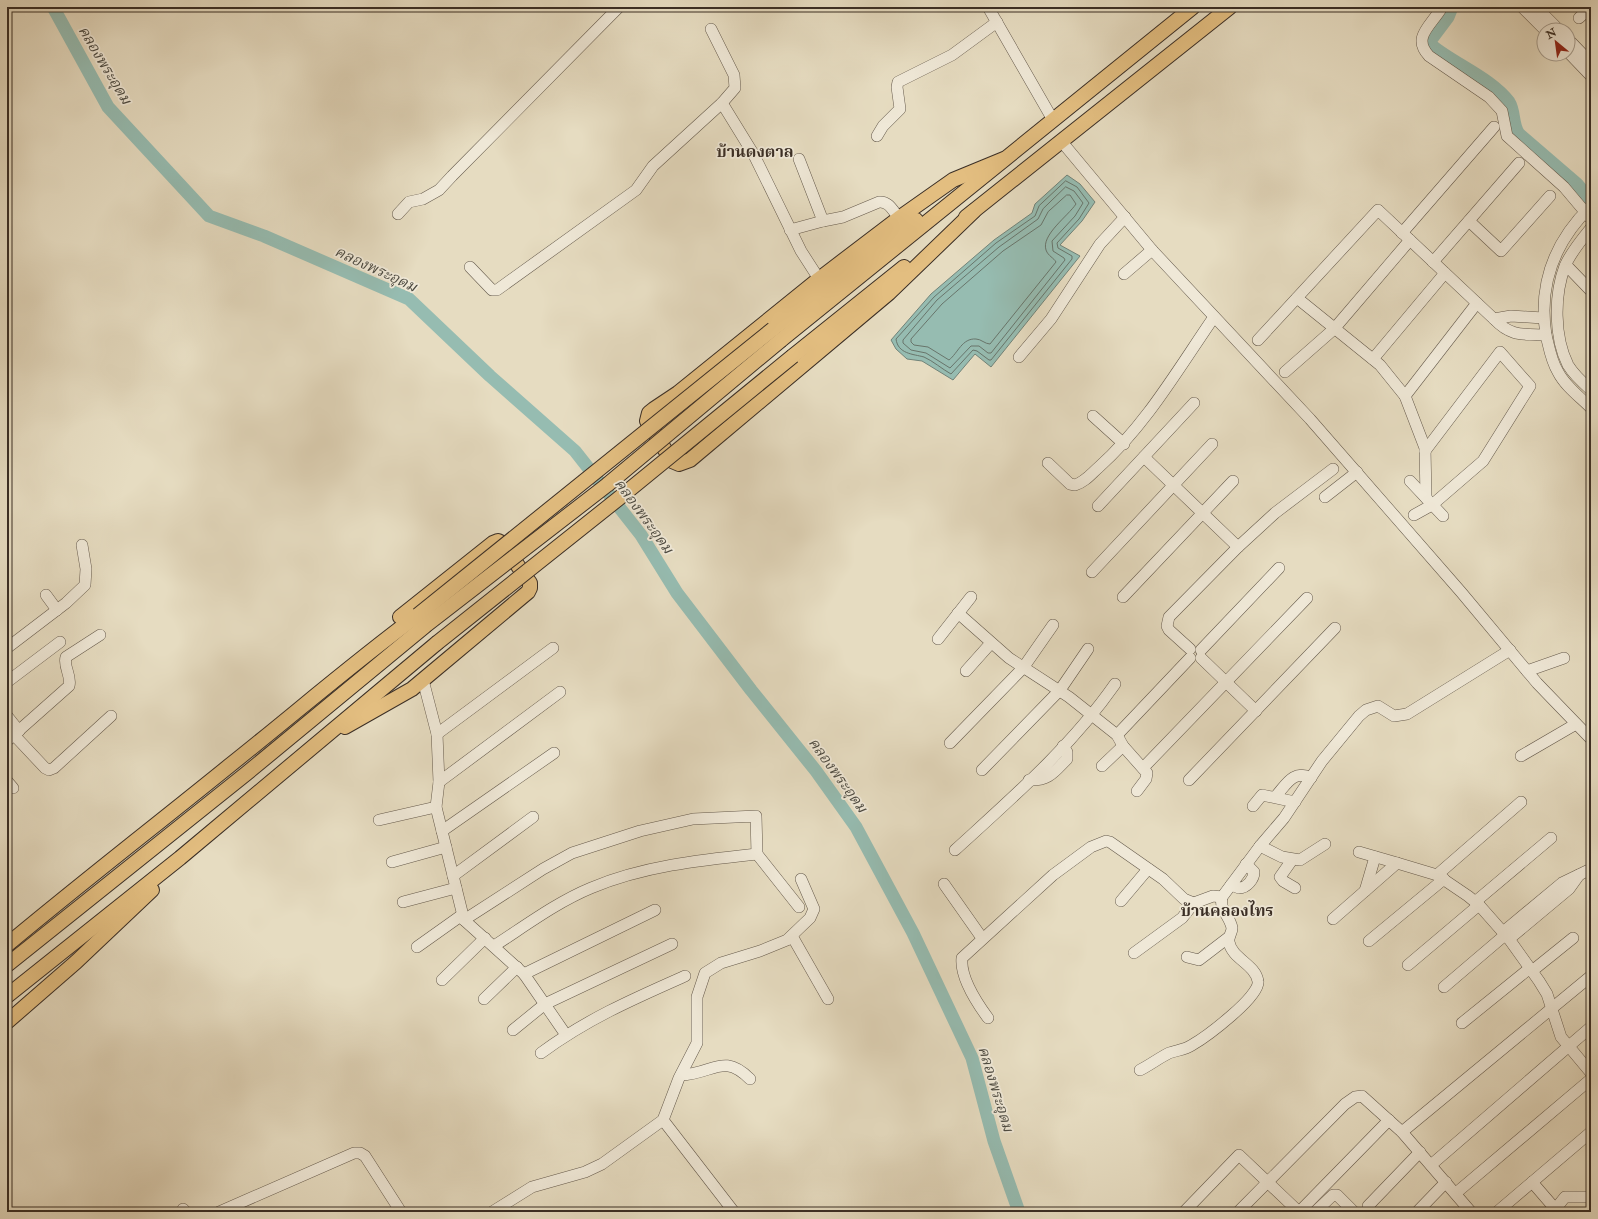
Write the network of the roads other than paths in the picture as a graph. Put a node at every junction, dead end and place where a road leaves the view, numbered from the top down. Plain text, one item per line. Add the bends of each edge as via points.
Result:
1 (619, 7) edge
2 (988, 7) edge
3 (1193, 7) edge
4 (1230, 7) edge
5 (1442, 7) edge
6 (1522, 7) edge
7 (1536, 7) edge
8 (1591, 8) edge
9 (1579, 18) dead end
10 (997, 22) junction
11 (1537, 22) edge
12 (1551, 22) edge
13 (711, 30) dead end
14 (1576, 47) edge
15 (1576, 60) edge
16 (1591, 63) edge
17 (1591, 76) edge
18 (722, 103) junction
19 (1053, 120) junction
20 (1494, 127) dead end
21 (877, 136) dead end
22 (1062, 142) junction
23 (799, 159) dead end
24 (1004, 159) junction
25 (1519, 163) dead end
26 (971, 186) junction
27 (1550, 196) dead end
28 (974, 211) junction
29 (1588, 212) edge
30 (398, 214) dead end
31 (1125, 217) junction
32 (899, 218) junction
33 (823, 221) junction
34 (1469, 221) junction
35 (1591, 228) edge
36 (790, 230) junction
37 (1406, 236) junction
38 (1152, 250) junction
39 (1434, 262) junction
40 (1566, 265) junction
41 (470, 267) dead end
42 (1445, 273) junction
43 (1124, 274) dead end
44 (819, 279) junction
45 (1591, 291) edge
46 (1297, 298) junction
47 (1477, 303) junction
48 (1214, 318) junction
49 (1543, 318) junction
50 (1494, 319) junction
51 (1334, 329) junction
52 (1546, 335) junction
53 (1258, 340) dead end
54 (1020, 357) dead end
55 (1373, 359) junction
56 (1285, 372) dead end
57 (1591, 390) edge
58 (1405, 396) junction
59 (1194, 403) dead end
60 (1591, 408) edge
61 (1093, 416) dead end
62 (1124, 444) junction
63 (1212, 444) dead end
64 (1425, 451) junction
65 (1144, 456) junction
66 (1048, 463) dead end
67 (1339, 464) junction
68 (1357, 472) junction
69 (1233, 481) dead end
70 (1410, 481) dead end
71 (1174, 485) junction
72 (1325, 497) dead end
73 (1429, 501) junction
74 (1098, 506) dead end
75 (1203, 513) junction
76 (1414, 515) dead end
77 (1443, 516) dead end
78 (82, 546) dead end
79 (1238, 547) junction
80 (1279, 568) dead end
81 (1092, 572) dead end
82 (46, 594) dead end
83 (971, 597) dead end
84 (1123, 597) dead end
85 (1307, 598) dead end
86 (56, 610) junction
87 (958, 613) junction
88 (422, 620) junction
89 (1053, 626) dead end
90 (1335, 628) dead end
91 (100, 635) dead end
92 (938, 640) dead end
93 (60, 642) dead end
94 (991, 643) junction
95 (7, 648) edge
96 (552, 648) dead end
97 (1088, 649) dead end
98 (1510, 650) junction
99 (1196, 654) junction
100 (1564, 658) dead end
101 (358, 660) junction
102 (1023, 668) junction
103 (966, 671) dead end
104 (1527, 671) junction
105 (423, 680) junction
106 (7, 682) edge
107 (1226, 682) junction
108 (1114, 684) dead end
109 (1060, 690) junction
110 (560, 692) dead end
111 (1256, 711) junction
112 (1093, 715) junction
113 (7, 716) edge
114 (111, 716) dead end
115 (1576, 724) junction
116 (332, 732) junction
117 (437, 734) junction
118 (1117, 734) junction
119 (13, 736) edge
120 (1591, 739) edge
121 (950, 744) dead end
122 (1123, 746) junction
123 (554, 753) dead end
124 (1521, 756) dead end
125 (1102, 766) dead end
126 (1143, 768) junction
127 (982, 770) dead end
128 (1311, 778) junction
129 (1189, 780) dead end
130 (439, 782) junction
131 (1137, 791) dead end
132 (1276, 796) junction
133 (1295, 802) junction
134 (1521, 802) dead end
135 (1253, 806) dead end
136 (436, 807) junction
137 (533, 817) dead end
138 (379, 820) dead end
139 (442, 831) junction
140 (1552, 838) dead end
141 (1326, 844) dead end
142 (1260, 846) junction
143 (446, 847) junction
144 (955, 850) dead end
145 (1359, 852) dead end
146 (757, 854) junction
147 (180, 858) junction
148 (1375, 858) junction
149 (1292, 860) junction
150 (392, 862) dead end
151 (1397, 863) junction
152 (1148, 868) junction
153 (1591, 869) edge
154 (453, 876) junction
155 (1440, 877) junction
156 (801, 879) dead end
157 (944, 884) dead end
158 (456, 888) junction
159 (1295, 888) dead end
160 (1365, 891) junction
161 (1222, 897) junction
162 (1121, 901) dead end
163 (403, 902) dead end
164 (1194, 903) junction
165 (1477, 904) junction
166 (800, 907) dead end
167 (655, 910) dead end
168 (463, 917) junction
169 (1333, 919) dead end
170 (1506, 935) junction
171 (792, 936) junction
172 (1229, 937) junction
173 (485, 938) junction
174 (982, 938) junction
175 (1573, 938) dead end
176 (1369, 940) dead end
177 (7, 944) edge
178 (672, 944) dead end
179 (494, 946) junction
180 (417, 947) dead end
181 (1134, 953) dead end
182 (1187, 957) dead end
183 (7, 965) edge
184 (1408, 965) dead end
185 (1531, 970) junction
186 (521, 971) junction
187 (685, 976) dead end
188 (1591, 976) edge
189 (442, 980) dead end
190 (1444, 988) dead end
191 (7, 996) edge
192 (484, 999) dead end
193 (828, 999) dead end
194 (545, 1004) junction
195 (1551, 1010) junction
196 (988, 1018) dead end
197 (7, 1022) edge
198 (1462, 1023) dead end
199 (1591, 1027) edge
200 (513, 1030) dead end
201 (566, 1035) junction
202 (1569, 1046) junction
203 (541, 1053) dead end
204 (1140, 1070) dead end
205 (1591, 1073) edge
206 (681, 1076) junction
207 (750, 1079) dead end
208 (1591, 1079) edge
209 (663, 1120) junction
210 (1390, 1120) junction
211 (1402, 1132) junction
212 (1591, 1132) edge
213 (1420, 1152) junction
214 (1431, 1165) junction
215 (1267, 1182) junction
216 (1446, 1182) junction
217 (1532, 1182) junction
218 (1456, 1193) junction
219 (1591, 1197) edge
220 (1368, 1206) dead end
221 (1552, 1208) edge
222 (1501, 1211) edge
223 (219, 1212) edge
224 (401, 1212) edge
225 (492, 1212) edge
226 (734, 1212) edge
227 (1184, 1212) edge
228 (1238, 1212) edge
229 (1299, 1212) edge
230 (1315, 1212) edge
231 (1354, 1212) edge
232 (1418, 1212) edge
233 (1471, 1212) edge

1 - 30 street via 444,186 423,199 409,202
2 - 10 street
3 - 19 main road
4 - 22 main road
5 - 29 street via 1422,36 1423,50 1500,107 1507,136 1564,186
6 - 11 street
7 - 12 street
8 - 9 street
10 - 19 street
10 - 21 street via 952,55 898,82 900,109
13 - 18 street via 734,75 734,88
14 - 16 street
15 - 17 street
18 - 36 street via 747,143
18 - 41 street via 654,166 636,190 497,290 492,290
19 - 24 main road
20 - 37 street
22 - 28 main road
22 - 31 street
23 - 33 street
24 - 26 main road
24 - 32 main road via 953,180
25 - 34 street
26 - 88 main road, bridge via 607,485
26 - 88 main road, bridge via 906,227 773,329
27 - 34 street via 1501,251
28 - 44 main road via 883,298 696,455 684,463 672,461 647,421 649,413 678,393
28 - 116 main road, bridge via 437,643
29 - 49 street via 1569,231 1552,262 1545,285
31 - 38 street
31 - 54 street via 1100,244 1051,319
32 - 33 street via 888,204 879,202 842,217
32 - 44 main road
33 - 36 street
34 - 39 street
35 - 40 street
36 - 44 street
37 - 39 street
37 - 46 street via 1378,210
37 - 51 street
38 - 43 street
38 - 48 street
39 - 42 street
40 - 45 street
40 - 57 street via 1558,292 1560,340 1568,365 1580,381
42 - 47 street
42 - 55 street
46 - 51 street
46 - 53 street
47 - 50 street
47 - 58 street
48 - 62 street
48 - 67 street
49 - 50 street via 1511,316
49 - 52 street
50 - 52 street via 1504,329 1516,333
51 - 55 street
51 - 56 street
52 - 60 street via 1558,374
55 - 58 street
58 - 64 street
59 - 65 street
61 - 62 street
62 - 66 street via 1085,480 1075,485 1070,484
63 - 71 street
64 - 73 street
64 - 73 street via 1500,352 1530,386 1483,461
65 - 71 street
65 - 74 street
67 - 68 street
67 - 79 street via 1275,513
68 - 72 street
68 - 98 street
69 - 75 street
70 - 73 street
71 - 75 street
71 - 81 street
73 - 76 street
73 - 77 street
75 - 79 street
75 - 84 street
78 - 86 street via 86,569 85,585
79 - 99 street via 1169,617 1169,630
80 - 99 street
82 - 86 street
83 - 87 street
85 - 107 street
86 - 95 street
87 - 92 street
87 - 94 street
88 - 101 main road
88 - 183 main road via 247,772
89 - 102 street
90 - 111 street
91 - 119 street via 66,657 64,661 69,686
93 - 106 street
94 - 102 street
94 - 103 street
96 - 117 street
97 - 109 street
98 - 104 street
98 - 128 street via 1407,714 1394,716 1378,706 1366,710
99 - 107 street
99 - 118 street
100 - 104 street
101 - 105 main road via 367,646 396,620 493,543 502,543 530,583 528,592
101 - 177 main road
102 - 109 street
102 - 121 street
104 - 115 street
105 - 116 main road via 402,696 356,722
105 - 117 street
107 - 111 street
107 - 126 street
108 - 112 street
109 - 112 street
109 - 127 street
110 - 130 street
111 - 129 street
112 - 118 street
112 - 144 street
113 - 119 street
114 - 119 street via 49,770
115 - 120 street
115 - 124 street
116 - 147 main road
117 - 130 street
118 - 122 street
122 - 125 street
122 - 126 street
123 - 139 street
126 - 131 street via 1147,776
128 - 132 street via 1303,774 1296,776
128 - 133 street
130 - 136 street
132 - 133 street
132 - 135 street via 1262,795
133 - 142 street
134 - 155 street
136 - 138 street
136 - 139 street
137 - 154 street
139 - 143 street
140 - 165 street
141 - 149 street via 1306,858
142 - 149 street
142 - 161 street
143 - 150 street
143 - 154 street
145 - 148 street
146 - 166 street
146 - 168 street via 756,816 693,819 640,831 572,853
146 - 179 street via 701,860 642,871 590,888
147 - 191 main road
147 - 197 main road via 160,882 120,921
148 - 151 street
148 - 160 street
149 - 159 street via 1280,877
151 - 155 street
151 - 160 street
152 - 162 street
152 - 164 street via 1184,899
152 - 174 street via 1110,842 1099,843 1053,875
153 - 170 street via 1580,875 1569,888 1547,901
154 - 158 street
155 - 165 street
155 - 176 street
156 - 171 street via 814,909 810,918
157 - 174 street
158 - 163 street
158 - 168 street
160 - 169 street
161 - 164 street via 1213,896
161 - 172 street via 1221,903 1232,927
164 - 181 street via 1182,918
165 - 170 street
165 - 184 street
167 - 186 street
168 - 173 street
168 - 180 street
170 - 185 street
170 - 190 street
171 - 193 street
171 - 206 street via 760,952 721,963 705,973 697,997 697,1043
172 - 182 street via 1199,960
172 - 204 street via 1231,947 1257,976 1256,990 1232,1015 1192,1045 1167,1054
173 - 179 street
173 - 189 street
174 - 196 street via 962,958 962,965 974,999
175 - 185 street
178 - 194 street
179 - 186 street
185 - 195 street via 1547,994
185 - 198 street
186 - 192 street
186 - 194 street
187 - 201 street via 596,1017
188 - 195 street
194 - 200 street
194 - 201 street
195 - 202 street via 1557,1028
195 - 211 street
199 - 202 street
201 - 203 street
202 - 205 street
202 - 214 street
206 - 207 street via 727,1064 737,1067
206 - 209 street
208 - 218 street
209 - 225 street via 602,1164 585,1172 532,1187
209 - 226 street
210 - 211 street
210 - 215 street via 1362,1096 1355,1097 1319,1128
210 - 229 street
211 - 213 street
212 - 217 street
213 - 214 street
213 - 220 street
214 - 216 street
215 - 227 street via 1239,1155
215 - 228 street
215 - 229 street
216 - 218 street
216 - 232 street
217 - 221 street
217 - 222 street
218 - 233 street
219 - 221 street via 1565,1197
223 - 224 street via 354,1153 365,1156
230 - 231 street via 1333,1195

